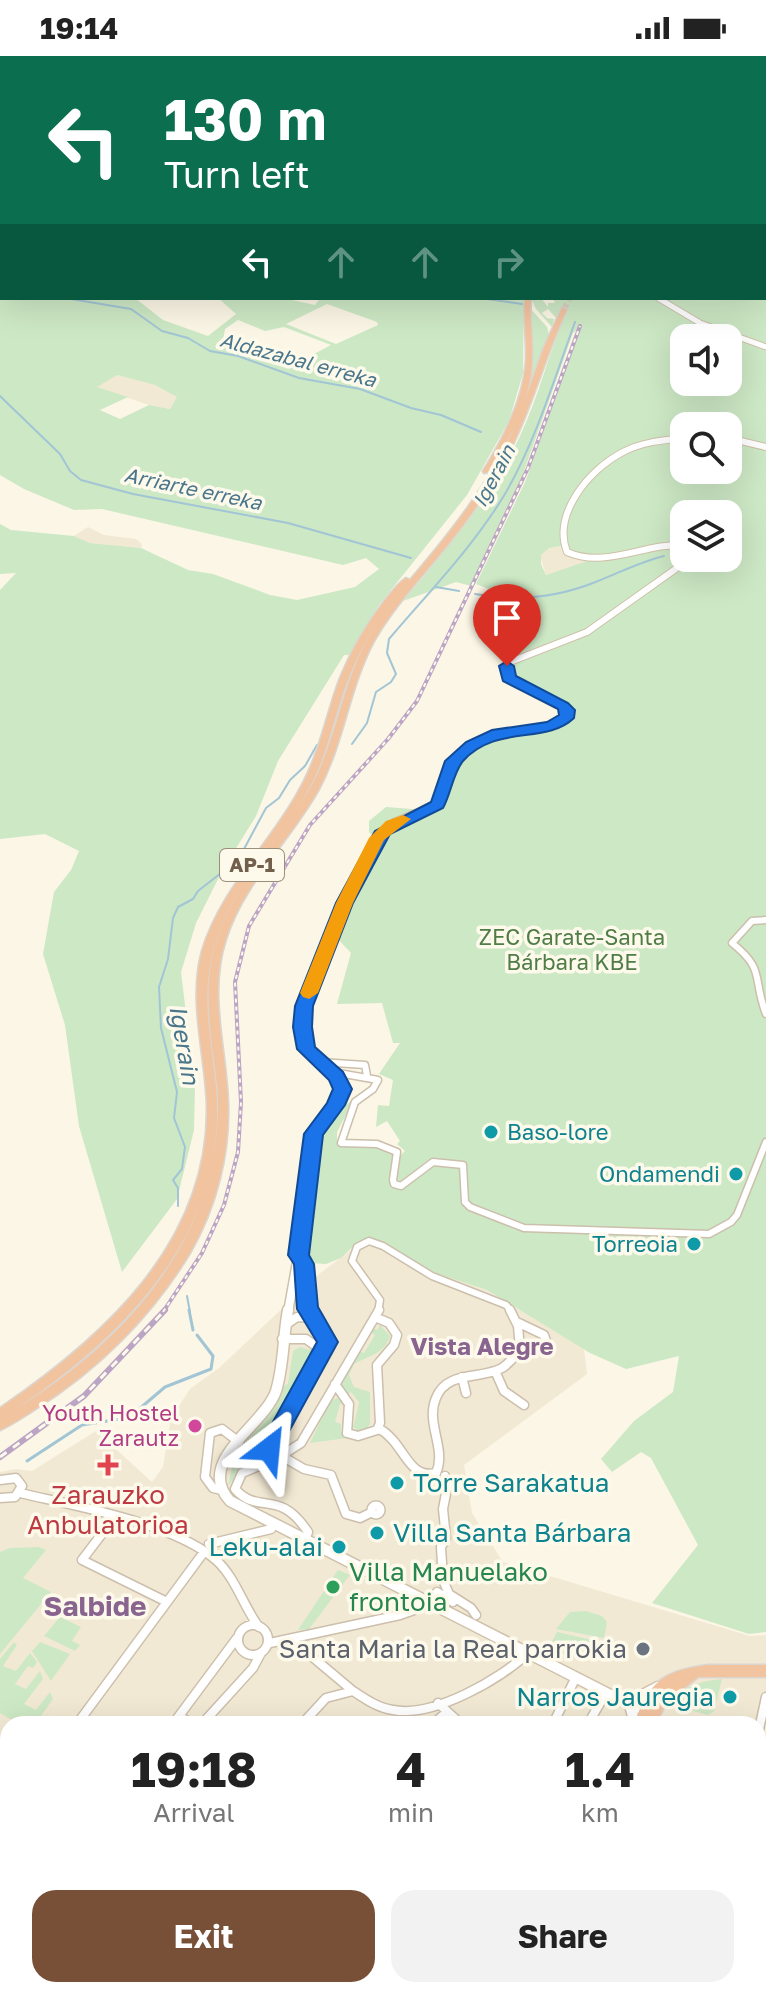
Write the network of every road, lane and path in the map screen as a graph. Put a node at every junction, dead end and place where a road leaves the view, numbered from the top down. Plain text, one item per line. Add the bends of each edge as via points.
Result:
1 (528, 300) edge
2 (661, 300) edge
3 (564, 309) tunnel mouth
4 (766, 347) edge
5 (670, 440) edge
6 (742, 441) edge
7 (766, 447) edge
8 (670, 545) edge
9 (671, 572) edge
10 (766, 920) edge
11 (766, 1014) edge
12 (319, 1062) junction
13 (332, 1072) junction
14 (355, 1076) junction
15 (367, 1076) junction
16 (342, 1087) junction
17 (766, 1142) edge
18 (755, 1174) junction
19 (766, 1174) edge
20 (299, 1255) junction
21 (375, 1317) junction
22 (312, 1318) junction
23 (519, 1323) junction
24 (317, 1326) junction
25 (284, 1327) junction
26 (282, 1339) junction
27 (306, 1339) junction
28 (549, 1350) dead end
29 (320, 1358) junction
30 (496, 1373) junction
31 (462, 1377) junction
32 (336, 1383) junction
33 (466, 1393) dead end
34 (342, 1395) junction
35 (324, 1400) junction
36 (524, 1405) dead end
37 (0, 1414) edge
38 (0, 1425) edge
39 (378, 1428) junction
40 (239, 1442) junction
41 (275, 1446) junction
42 (286, 1455) junction
43 (271, 1461) junction
44 (445, 1476) dead end
45 (0, 1480) edge
46 (222, 1490) junction
47 (20, 1493) junction
48 (0, 1498) edge
49 (372, 1512) dead end
50 (114, 1518) junction
51 (271, 1529) dead end
52 (305, 1540) junction
53 (207, 1548) junction
54 (437, 1592) dead end
55 (426, 1600) junction
56 (167, 1602) junction
57 (249, 1612) junction
58 (473, 1619) junction
59 (259, 1627) junction
60 (245, 1628) junction
61 (237, 1638) junction
62 (270, 1639) junction
63 (294, 1641) junction
64 (261, 1652) junction
65 (529, 1652) junction
66 (698, 1671) junction
67 (766, 1671) edge
68 (574, 1681) dead end
69 (353, 1691) junction
70 (604, 1696) dead end
71 (438, 1703) junction
72 (644, 1704) junction
73 (447, 1712) junction
74 (83, 1716) edge
75 (178, 1716) edge
76 (209, 1716) edge
77 (309, 1716) edge
78 (442, 1716) edge
79 (452, 1716) edge
80 (557, 1716) edge
81 (593, 1716) edge
82 (643, 1716) edge

1 - 37 highway, AP-1 via 527,377 505,441 461,511 367,631 344,678 322,751 303,792 229,899 212,935 201,993 212,1135 202,1183 183,1231 158,1272 111,1328 62,1372
2 - 4 main road via 698,322
3 - 38 highway, AP-1 via 507,450 467,515 372,637 322,773 292,826 248,885 222,935 212,1012 223,1135 213,1184 194,1234 162,1285 121,1333 64,1383
5 - 8 main road via 638,446 610,460 571,501 562,534 567,552 585,559
6 - 7 main road
9 - 12 main road via 587,632 510,662 505,670 509,678 563,706 566,718 551,726 498,733 471,746 453,761 438,805 392,824 377,838 304,1006 303,1039
10 - 11 street via 752,921 732,943 758,968
12 - 13 main road
12 - 15 street via 365,1065
13 - 14 street
13 - 16 main road
14 - 15 street
14 - 16 street
15 - 18 street via 378,1080 355,1102 341,1143 369,1142 397,1152 392,1179 401,1186 433,1162 463,1165 465,1202 508,1224 709,1234 731,1222
16 - 20 main road via 336,1105 314,1134
17 - 18 street
18 - 19 street
20 - 22 street
20 - 25 main road
21 - 23 street via 381,1302 352,1261 357,1247 369,1241 432,1276 506,1305
21 - 32 street
21 - 39 street via 389,1323 397,1335 377,1365
22 - 24 street
22 - 25 street via 297,1317
23 - 28 street via 544,1335
23 - 30 street via 520,1350
24 - 27 street
24 - 29 street via 327,1339
25 - 26 main road
26 - 27 street
26 - 40 main road via 274,1397
27 - 29 street via 318,1346
29 - 41 street via 276,1435
30 - 31 street
30 - 36 street via 504,1391
31 - 33 street
31 - 39 street via 445,1385 435,1400 433,1432 441,1463 436,1473 416,1472 394,1438
32 - 34 street
32 - 35 street
34 - 35 street
34 - 39 street via 349,1404 347,1433 361,1436
35 - 42 street via 301,1443
40 - 46 main road via 221,1468
40 - 46 street via 225,1429 210,1433 205,1477
41 - 42 street
41 - 43 street via 267,1451
42 - 43 street
42 - 49 street via 304,1469 331,1475 346,1514 360,1518
43 - 52 street via 242,1473 235,1489 255,1503 275,1501 291,1508 308,1532
44 - 58 street via 443,1580 449,1594 471,1608
45 - 47 street via 19,1480
46 - 52 main road via 229,1502
47 - 48 street
47 - 50 street
50 - 53 street
50 - 56 street via 82,1560
51 - 53 street
52 - 55 main road
53 - 56 street
53 - 57 street
54 - 58 street
55 - 58 main road
55 - 63 street via 400,1615
56 - 74 street
57 - 59 street
57 - 60 street
58 - 65 main road
59 - 60 street
59 - 62 street
60 - 61 street
61 - 64 street via 241,1650
61 - 75 street
62 - 63 street
62 - 64 street
63 - 69 street
64 - 76 street
65 - 71 street via 501,1678
65 - 72 main road via 618,1697
66 - 67 highway
66 - 72 highway
66 - 72 highway via 676,1675
68 - 80 street
69 - 71 street via 396,1711
69 - 77 street via 326,1698
70 - 81 street
71 - 73 street
72 - 82 highway
73 - 78 street
73 - 79 street

